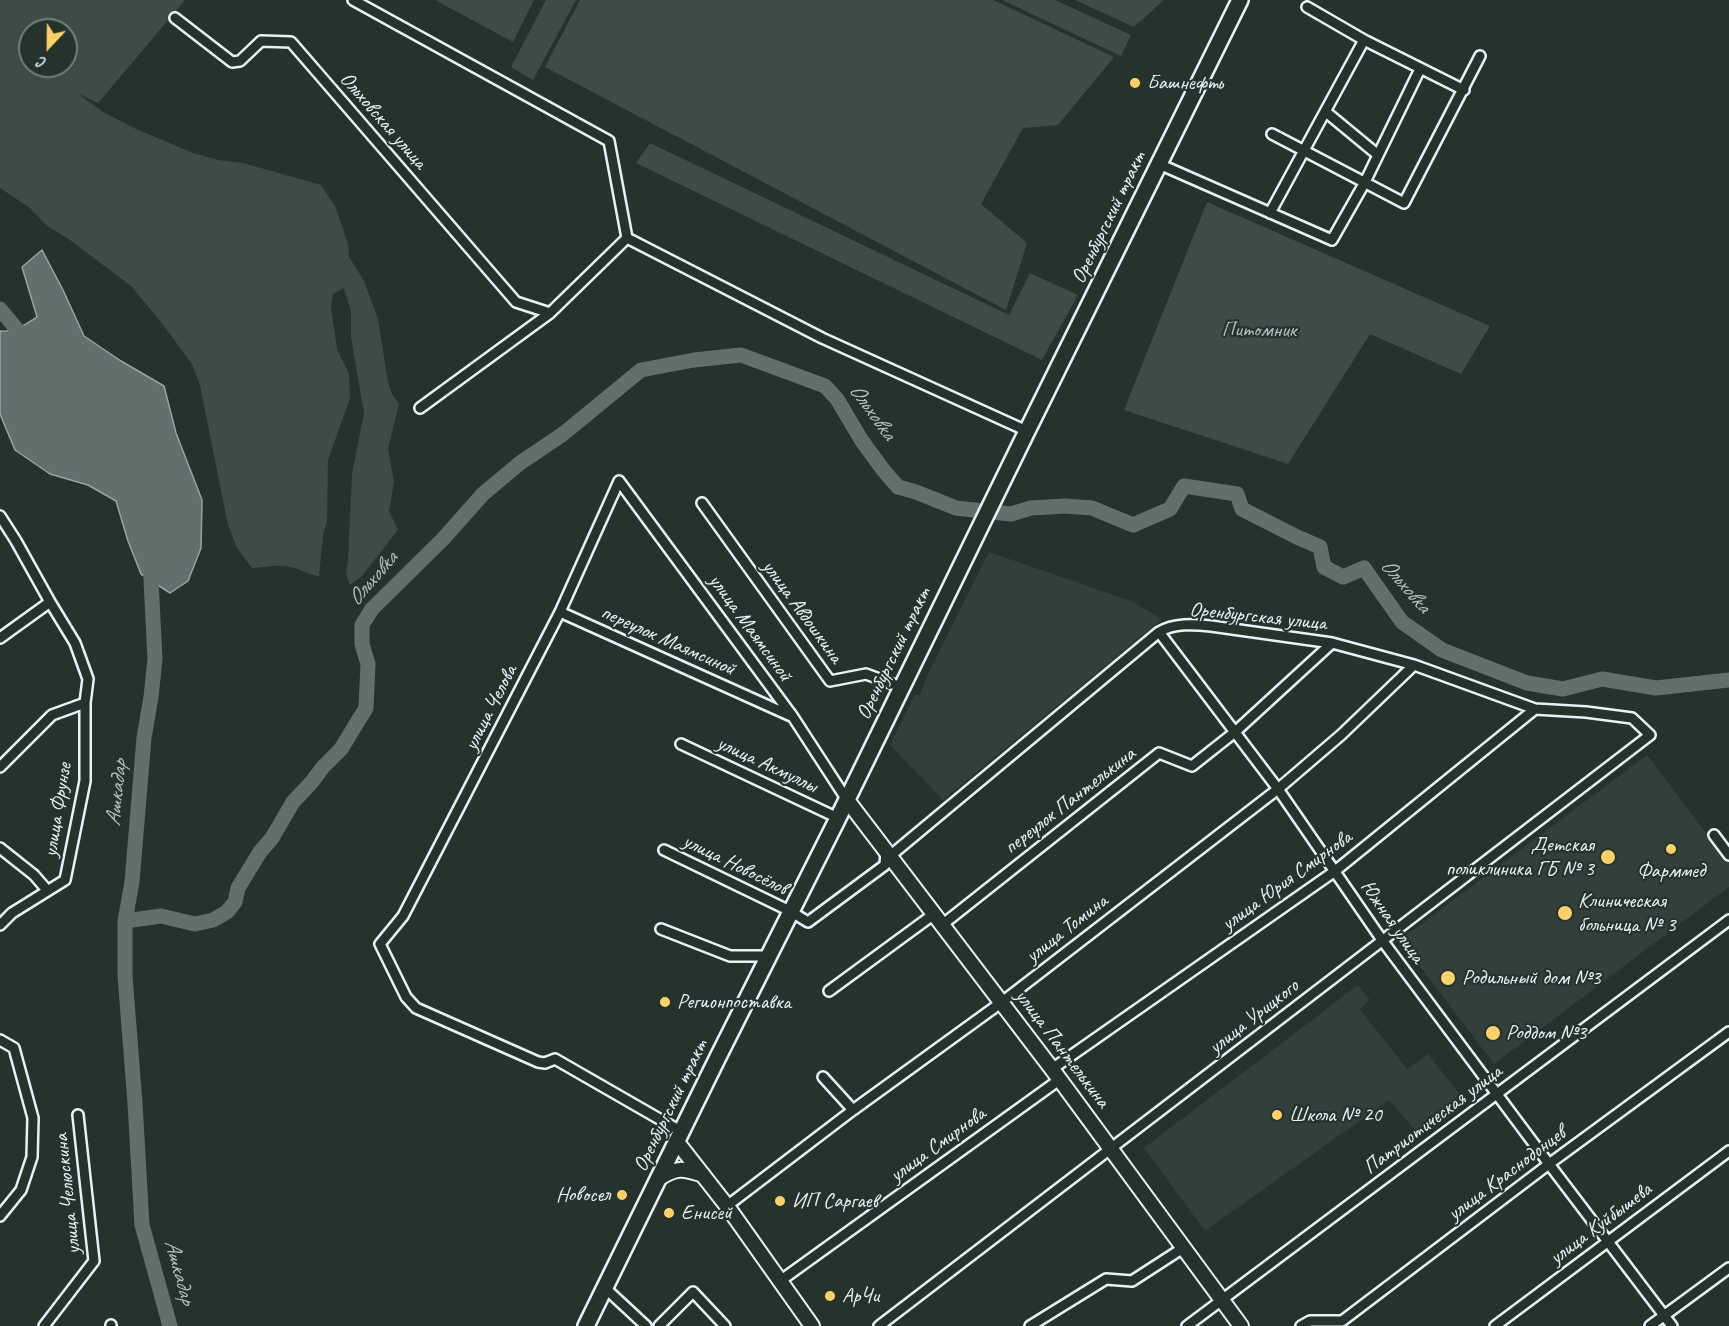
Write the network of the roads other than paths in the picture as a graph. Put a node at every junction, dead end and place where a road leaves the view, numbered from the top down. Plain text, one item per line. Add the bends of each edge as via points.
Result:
1 (353, 0) edge
2 (1240, 0) edge
3 (1307, 7) dead end
4 (175, 18) dead end
5 (1364, 40) junction
6 (1480, 56) dead end
7 (1420, 69) junction
8 (1464, 90) junction
9 (1326, 112) junction
10 (1272, 134) dead end
11 (1305, 151) junction
12 (1378, 155) junction
13 (1159, 164) junction
14 (1365, 182) junction
15 (1270, 213) junction
16 (627, 238) junction
17 (550, 313) junction
18 (420, 408) dead end
19 (1027, 431) junction
20 (619, 481) joint
21 (702, 503) dead end
22 (0, 516) edge
23 (50, 602) junction
24 (560, 612) junction
25 (1159, 632) junction
26 (0, 638) edge
27 (1332, 643) junction
28 (1414, 664) junction
29 (901, 687) junction
30 (85, 703) junction
31 (1535, 709) junction
32 (793, 717) junction
33 (1235, 732) junction
34 (1650, 735) joint
35 (681, 744) dead end
36 (0, 767) edge
37 (1278, 789) junction
38 (847, 800) junction
39 (838, 818) junction
40 (1714, 835) dead end
41 (0, 848) edge
42 (664, 850) dead end
43 (888, 853) junction
44 (1729, 855) edge
45 (1335, 872) junction
46 (47, 890) junction
47 (790, 911) junction
48 (938, 920) junction
49 (1729, 920) edge
50 (0, 925) edge
51 (661, 929) dead end
52 (1382, 940) junction
53 (768, 956) junction
54 (829, 991) dead end
55 (1002, 1002) junction
56 (1729, 1032) edge
57 (0, 1040) edge
58 (1055, 1075) junction
59 (824, 1077) dead end
60 (1497, 1094) junction
61 (853, 1110) junction
62 (78, 1115) dead end
63 (680, 1137) junction
64 (1111, 1150) junction
65 (1729, 1151) edge
66 (1549, 1164) junction
67 (703, 1174) junction
68 (658, 1179) junction
69 (728, 1206) junction
70 (0, 1216) edge
71 (1607, 1241) junction
72 (1183, 1248) junction
73 (1729, 1268) edge
74 (780, 1281) junction
75 (604, 1287) junction
76 (1221, 1300) junction
77 (1665, 1316) junction
78 (44, 1326) edge
79 (586, 1326) edge
80 (646, 1326) edge
81 (659, 1326) edge
82 (725, 1326) edge
83 (812, 1326) edge
84 (879, 1326) edge
85 (1030, 1326) edge
86 (1187, 1326) edge
87 (1241, 1326) edge
88 (1301, 1326) edge
89 (1495, 1326) edge
90 (1650, 1326) edge
91 (1672, 1326) edge

1 - 16 street via 609,141
2 - 13 main road, Оренбургский тракт
3 - 5 street
4 - 17 street, Ольховская улица via 232,62 240,61 261,41 291,42 516,302
5 - 7 street
5 - 9 street
6 - 8 street
7 - 8 street
7 - 12 street
8 - 14 street via 1404,203
9 - 11 street
9 - 12 street
10 - 11 street
11 - 14 street
11 - 15 street
12 - 14 street
13 - 15 street
13 - 19 main road, Оренбургский тракт
14 - 15 street via 1332,240
16 - 17 street
16 - 19 street via 822,338
17 - 18 street
19 - 29 main road, Оренбургский тракт
20 - 24 street, улица Челова
20 - 32 street, улица Маямсиной
21 - 29 street, улица Авдошкина via 830,681 866,674
22 - 23 street, улица Фрунзе
23 - 26 street
23 - 30 street, улица Фрунзе via 75,643 88,679
24 - 32 street, переулок Маямсиной
24 - 63 street, улица Челова via 404,916 380,944 406,998 416,1008 538,1062 555,1059
25 - 27 street, Оренбургская улица via 1172,626 1195,624
25 - 33 street, Южная улица
25 - 43 street, Оренбургская улица
27 - 28 street, Оренбургская улица
27 - 33 street, переулок Пантелькина
28 - 31 street, Оренбургская улица
28 - 37 street, улица Томина
29 - 38 main road, Оренбургский тракт
30 - 36 street via 52,715
30 - 46 street, улица Фрунзе via 85,781 66,879
31 - 34 street, Оренбургская улица via 1632,718
31 - 45 street, улица Юрия Смирнова
32 - 38 street, улица Маямсиной
33 - 37 street, Южная улица
33 - 48 street, переулок Пантелькина via 1192,766 1159,753
34 - 52 street, улица Урицкого
35 - 39 street, улица Акмуллы
37 - 45 street, Южная улица
37 - 55 street, улица Томина
38 - 39 main road, Оренбургский тракт
38 - 43 main road, улица Пантелькина
39 - 47 main road, Оренбургский тракт
40 - 44 street
41 - 46 street
42 - 47 street, улица Новосёлов
43 - 47 street, Оренбургская улица via 885,865 808,922
43 - 48 main road, улица Пантелькина
45 - 52 street, Южная улица
45 - 58 street, улица Юрия Смирнова
46 - 50 street, улица Фрунзе
47 - 53 main road, Оренбургский тракт
48 - 54 street, переулок Пантелькина
48 - 55 main road, улица Пантелькина
49 - 60 street, Патриотическая улица
51 - 53 street via 730,956
52 - 60 street, Южная улица
52 - 64 street, улица Урицкого
53 - 63 main road, Оренбургский тракт
55 - 58 main road, улица Пантелькина
55 - 61 street, улица Томина
56 - 66 street, улица Краснодонцев
57 - 70 street via 14,1048 33,1118 32,1157 21,1190
58 - 64 main road, улица Пантелькина
58 - 74 street, улица Смирнова
59 - 61 street
60 - 66 street, Южная улица
60 - 76 street, Патриотическая улица
61 - 69 street, улица Томина
62 - 78 street, улица Челюскина via 94,1261
63 - 67 main road
63 - 68 main road, Оренбургский тракт
64 - 72 main road, улица Пантелькина
64 - 84 street, улица Урицкого
65 - 71 street, улица Куйбышева
66 - 71 street, Южная улица
66 - 88 street, улица Краснодонцев via 1342,1321 1310,1321
67 - 68 main road via 678,1169
67 - 69 main road
68 - 75 main road, Оренбургский тракт
69 - 74 main road
71 - 77 street, Южная улица
71 - 89 street, улица Куйбышева
72 - 76 main road, улица Пантелькина
72 - 85 street via 1132,1281 1106,1279
73 - 77 street
74 - 83 main road
75 - 79 main road, Оренбургский тракт
75 - 80 street
76 - 86 street, Патриотическая улица
76 - 87 main road, улица Пантелькина
77 - 90 street
77 - 91 street, Южная улица
81 - 82 street via 693,1292

